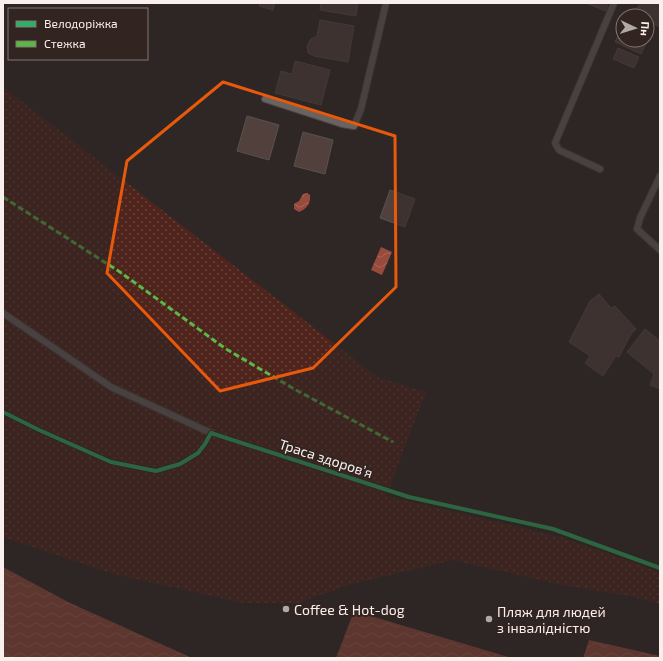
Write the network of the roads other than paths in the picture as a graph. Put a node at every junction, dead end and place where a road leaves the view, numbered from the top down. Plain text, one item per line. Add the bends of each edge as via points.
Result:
1 (386, 3) edge
2 (614, 3) edge
3 (265, 99) dead end
4 (600, 169) dead end
5 (660, 176) edge
6 (660, 250) edge
7 (3, 313) edge
8 (211, 433) dead end

1 - 3 lane via 361,109 354,126
2 - 4 lane via 555,144 559,150
5 - 6 lane via 637,229
7 - 8 lane via 111,387

